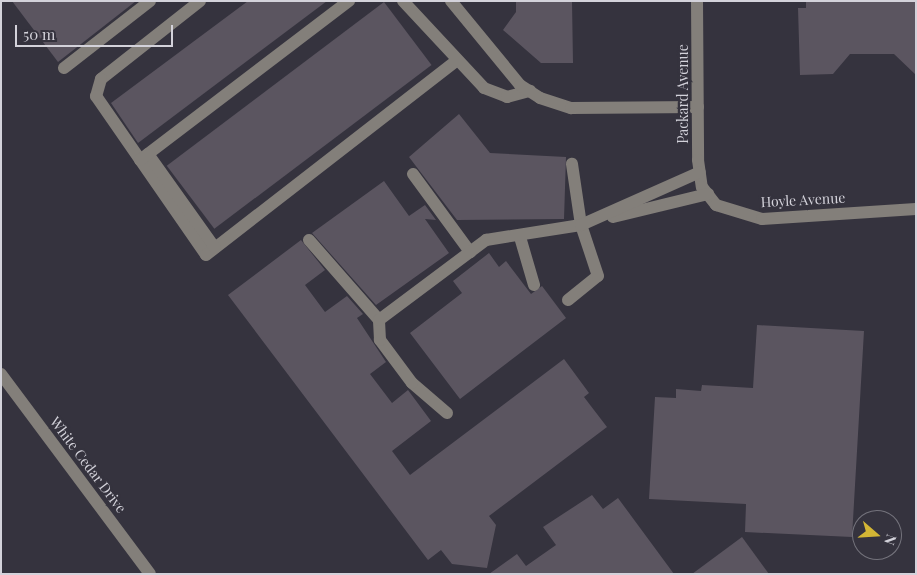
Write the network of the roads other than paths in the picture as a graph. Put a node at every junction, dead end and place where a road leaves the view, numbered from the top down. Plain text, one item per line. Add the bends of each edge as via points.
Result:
1 (150, 1) edge
2 (200, 1) edge
3 (349, 1) edge
4 (403, 1) edge
5 (451, 1) edge
6 (697, 1) edge
7 (456, 61) junction
8 (64, 68) dead end
9 (530, 92) junction
10 (698, 107) junction
11 (144, 157) junction
12 (572, 164) dead end
13 (700, 172) junction
14 (413, 174) dead end
15 (705, 190) junction
16 (916, 209) edge
17 (581, 224) junction
18 (520, 237) junction
19 (309, 240) dead end
20 (470, 252) junction
21 (534, 284) dead end
22 (568, 300) dead end
23 (379, 320) junction
24 (1, 374) edge
25 (150, 574) edge

1 - 8 street
2 - 11 street via 101,79 96,96
3 - 11 street
4 - 7 street
5 - 9 street
6 - 10 street, Packard Avenue
7 - 9 street via 491,92 515,97
7 - 11 street via 206,255
9 - 10 street via 571,108
10 - 13 street, Packard Avenue
12 - 17 street
13 - 15 street, Packard Avenue
13 - 17 street
14 - 20 street
15 - 16 street, Hoyle Avenue via 716,205 762,219
15 - 17 street
17 - 18 street
17 - 20 street via 486,240
17 - 22 street via 598,276
18 - 21 street
18 - 23 street via 488,243 386,321 385,337 447,413 412,383 380,340
19 - 23 street
20 - 23 street
24 - 25 street, White Cedar Drive

